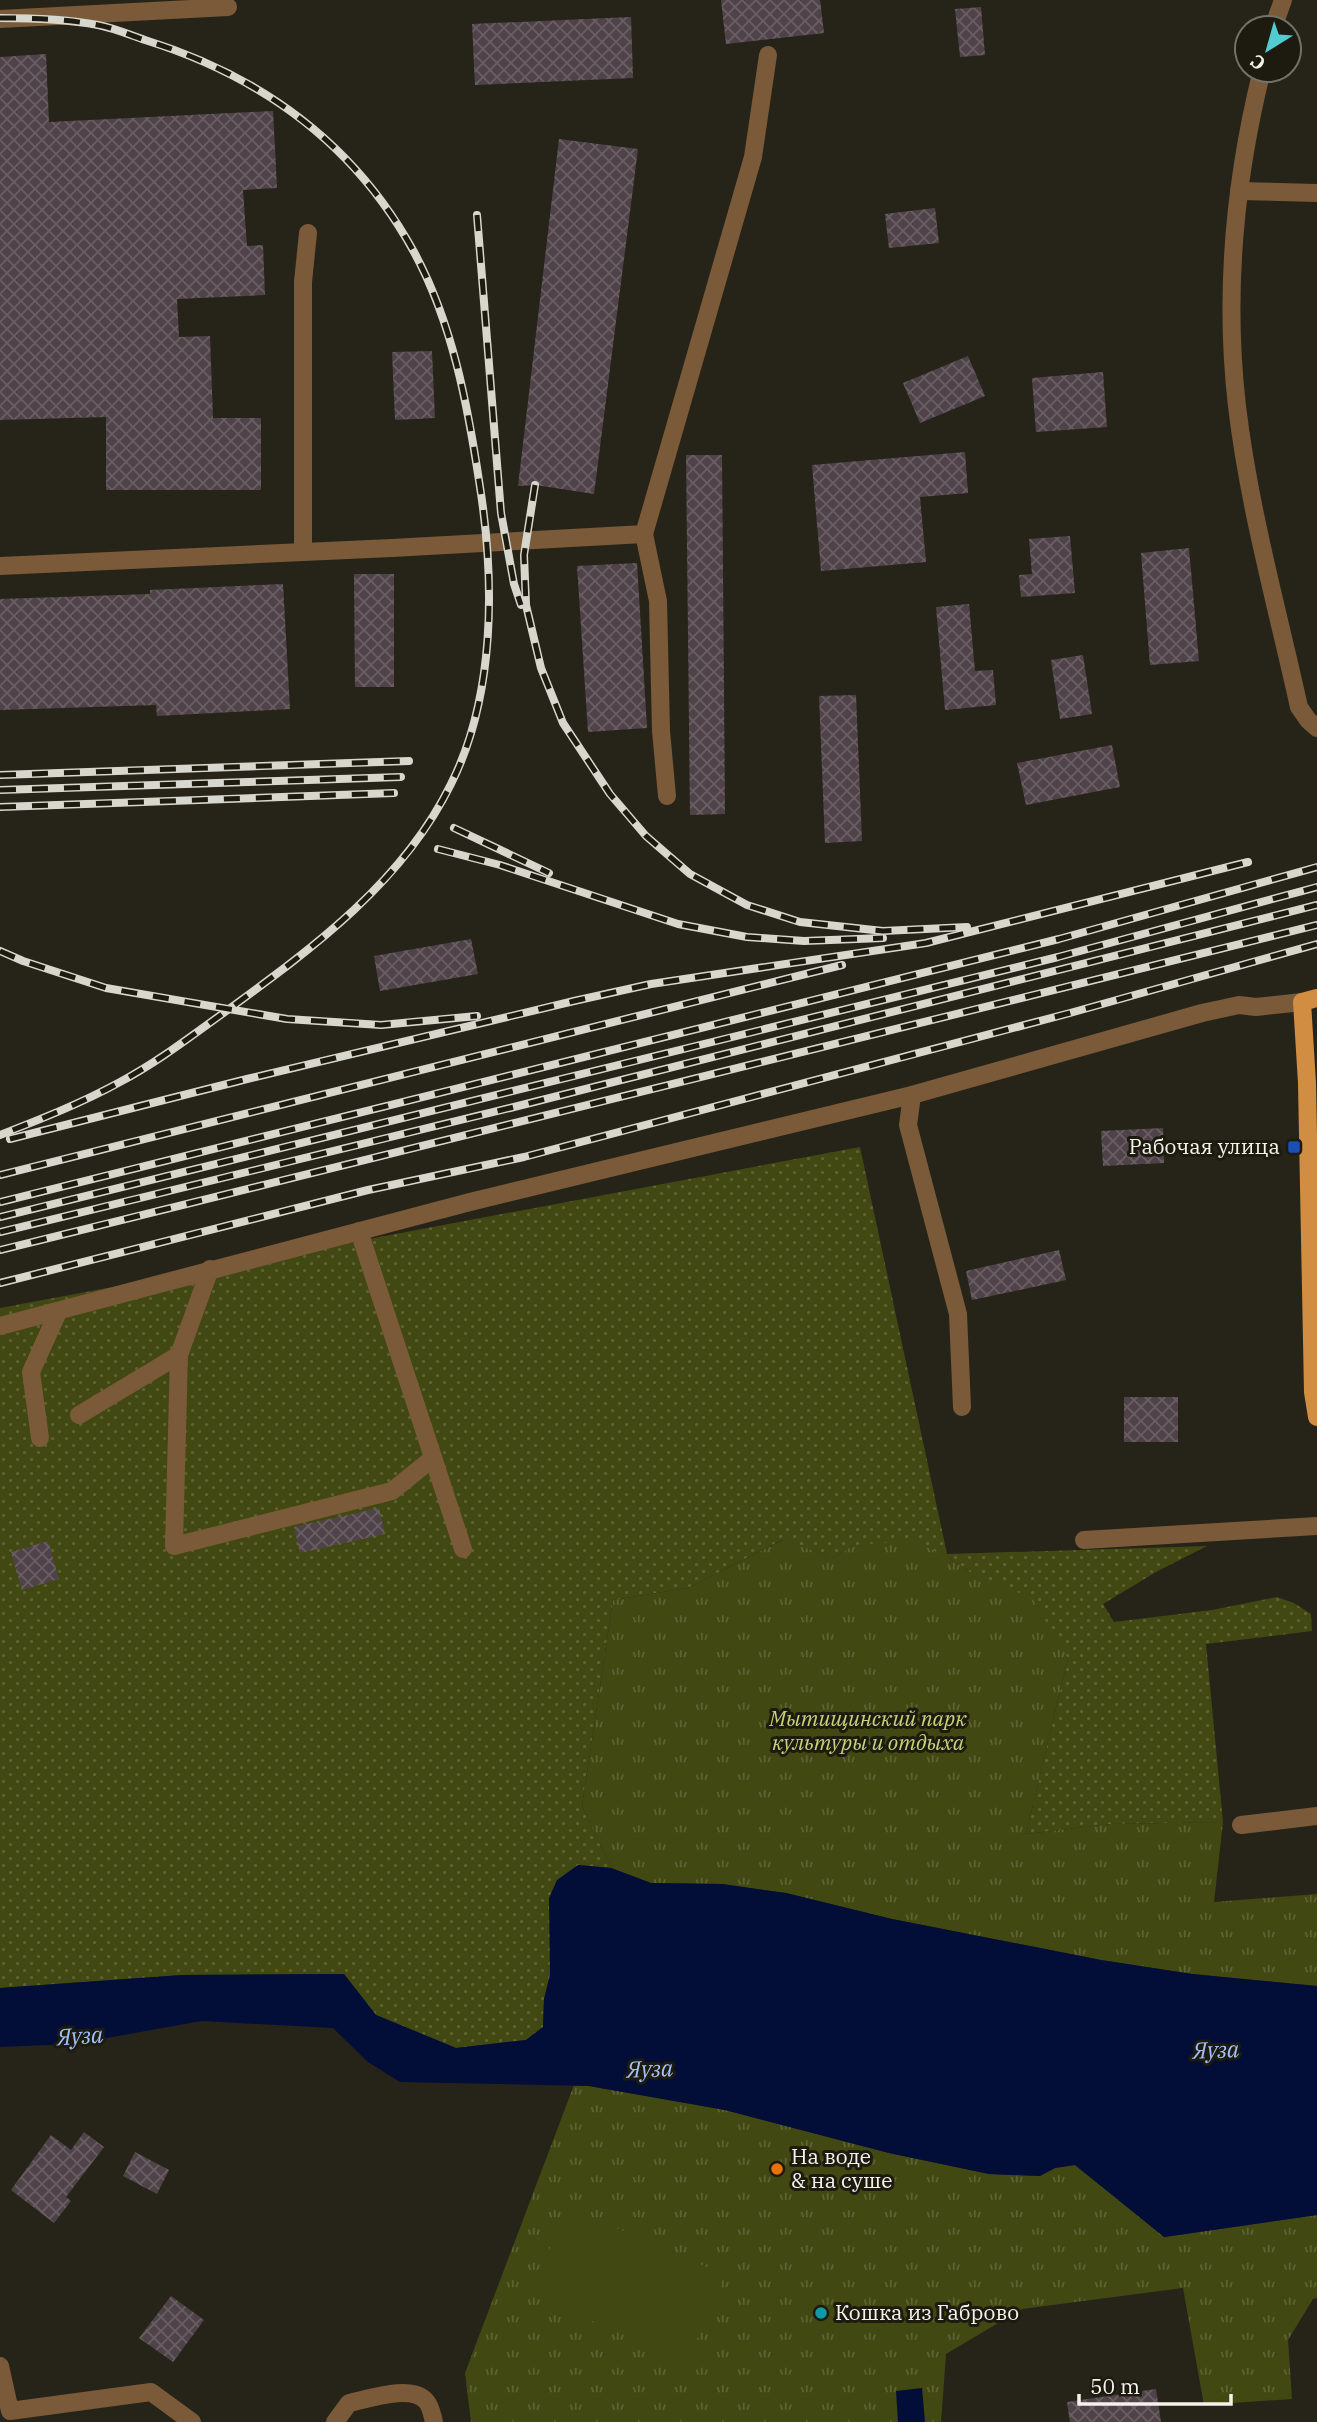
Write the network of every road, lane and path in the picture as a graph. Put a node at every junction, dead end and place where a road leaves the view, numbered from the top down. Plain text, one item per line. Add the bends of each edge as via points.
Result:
1 (228, 7) dead end
2 (0, 19) edge
3 (768, 55) dead end
4 (1259, 84) edge
5 (1239, 191) junction
6 (1315, 194) edge
7 (308, 233) dead end
8 (643, 534) junction
9 (303, 552) junction
10 (0, 566) edge
11 (1317, 727) edge
12 (667, 796) dead end
13 (1309, 1000) edge
14 (912, 1095) junction
15 (359, 1231) junction
16 (210, 1269) junction
17 (58, 1312) junction
18 (0, 1326) edge
19 (179, 1355) junction
20 (962, 1407) dead end
21 (79, 1415) dead end
22 (1317, 1417) edge
23 (40, 1438) dead end
24 (433, 1458) junction
25 (1317, 1526) edge
26 (1084, 1540) dead end
27 (463, 1549) dead end
28 (1317, 1816) edge
29 (1241, 1825) dead end
30 (0, 2366) edge
31 (192, 2422) edge
32 (335, 2422) edge
33 (434, 2422) edge

1 - 2 street
3 - 8 street via 754,158
4 - 5 street
5 - 6 street
5 - 11 street via 1232,332 1237,406 1252,498 1300,707
7 - 9 street via 303,282
8 - 9 street
8 - 12 street via 657,601
9 - 10 street
13 - 14 street via 1202,1013
13 - 22 main road via 1307,1083
14 - 15 street
14 - 20 street via 908,1125 958,1314
15 - 16 street
15 - 24 street
16 - 17 street
16 - 19 street
17 - 18 street
17 - 23 street via 31,1372
19 - 21 street
19 - 24 street via 174,1546 393,1491
24 - 27 street
25 - 26 street
28 - 29 street
30 - 31 street via 10,2412 151,2392
32 - 33 street via 349,2403 405,2392 428,2402

